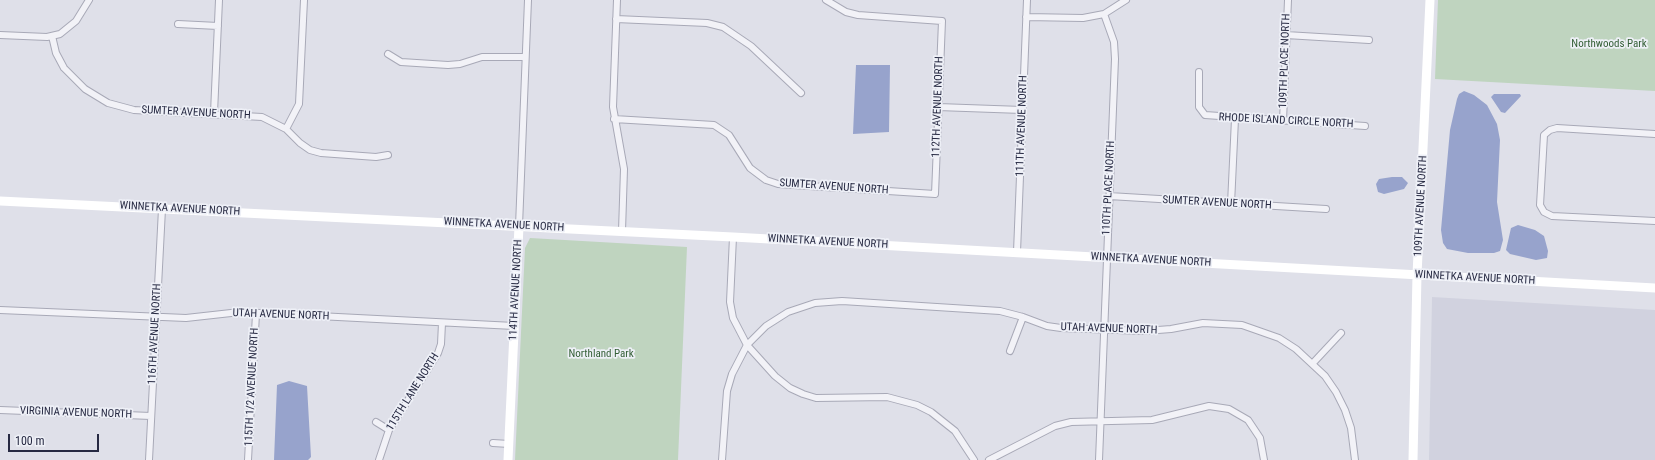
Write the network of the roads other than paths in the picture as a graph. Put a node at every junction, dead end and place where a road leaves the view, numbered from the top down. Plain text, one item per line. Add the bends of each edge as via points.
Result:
1 (89, 0) edge
2 (219, 0) edge
3 (304, 0) edge
4 (528, 0) edge
5 (617, 0) edge
6 (826, 0) edge
7 (1027, 0) edge
8 (1126, 0) edge
9 (1288, 0) edge
10 (1430, 0) edge
11 (1104, 14) junction
12 (1026, 18) junction
13 (616, 19) junction
14 (178, 24) dead end
15 (218, 26) junction
16 (0, 35) edge
17 (52, 36) junction
18 (1286, 36) junction
19 (1369, 40) dead end
20 (388, 54) dead end
21 (525, 57) junction
22 (1200, 72) dead end
23 (802, 93) dead end
24 (938, 107) junction
25 (1022, 110) junction
26 (214, 113) junction
27 (614, 119) junction
28 (1235, 119) junction
29 (1283, 121) junction
30 (1365, 126) dead end
31 (286, 129) junction
32 (1655, 134) edge
33 (388, 155) dead end
34 (935, 194) joint
35 (1109, 196) junction
36 (0, 201) edge
37 (1231, 204) junction
38 (162, 208) junction
39 (1326, 209) dead end
40 (1655, 221) edge
41 (519, 226) junction
42 (622, 231) junction
43 (732, 236) junction
44 (1017, 252) junction
45 (1106, 258) junction
46 (1417, 275) junction
47 (1655, 288) edge
48 (0, 310) edge
49 (256, 314) junction
50 (156, 317) junction
51 (1024, 317) junction
52 (442, 323) junction
53 (514, 326) junction
54 (1103, 329) junction
55 (1341, 333) dead end
56 (747, 345) junction
57 (1010, 351) dead end
58 (1313, 363) junction
59 (0, 410) edge
60 (151, 416) junction
61 (1100, 421) junction
62 (376, 422) dead end
63 (389, 430) junction
64 (493, 444) dead end
65 (509, 444) junction
66 (149, 460) edge
67 (248, 460) edge
68 (379, 460) edge
69 (508, 460) edge
70 (722, 460) edge
71 (974, 460) edge
72 (989, 460) edge
73 (1099, 460) edge
74 (1264, 460) edge
75 (1355, 460) edge
76 (1413, 460) edge

1 - 17 street via 76,21 64,31
2 - 15 street
3 - 31 street via 299,104
4 - 21 street, 114TH AVENUE NORTH
5 - 13 street
6 - 24 street, 112TH AVENUE NORTH via 846,12 858,15 942,21
7 - 12 street, 111TH AVENUE NORTH
8 - 11 street
9 - 18 street, 109TH PLACE NORTH
10 - 46 street, 109TH AVENUE NORTH
11 - 12 street via 1070,19
11 - 35 street, 110TH PLACE NORTH via 1114,42 1115,59
12 - 25 street, 111TH AVENUE NORTH
13 - 23 street via 707,23 723,27 751,46
13 - 27 street
14 - 15 street
15 - 26 street
16 - 17 street
17 - 26 street, SUMTER AVENUE NORTH via 56,53 64,68 85,89 108,103 134,110
18 - 19 street
18 - 29 street, 109TH PLACE NORTH
20 - 21 street via 401,62 448,65 482,57
21 - 41 street, 114TH AVENUE NORTH
22 - 28 street, RHODE ISLAND CIRCLE NORTH via 1198,102 1201,112 1211,117
24 - 25 street
24 - 34 street, 112TH AVENUE NORTH
25 - 44 street, 111TH AVENUE NORTH
26 - 31 street, SUMTER AVENUE NORTH via 262,117
27 - 34 street, SUMTER AVENUE NORTH via 714,125 730,136 750,168 766,180 778,184
27 - 42 street via 624,170
28 - 29 street, RHODE ISLAND CIRCLE NORTH
28 - 37 street
29 - 30 street, RHODE ISLAND CIRCLE NORTH
31 - 33 street, SUMTER AVENUE NORTH via 300,143 321,153 376,157
32 - 40 street via 1557,128 1550,130 1544,135 1540,205 1544,212 1552,216
35 - 37 street, SUMTER AVENUE NORTH
35 - 45 street, 110TH PLACE NORTH
36 - 38 street, WINNETKA AVENUE NORTH
37 - 39 street, SUMTER AVENUE NORTH
38 - 41 street, WINNETKA AVENUE NORTH
38 - 50 street, 116TH AVENUE NORTH
41 - 42 street, WINNETKA AVENUE NORTH
41 - 53 street, 114TH AVENUE NORTH
42 - 43 street, WINNETKA AVENUE NORTH
43 - 44 street, WINNETKA AVENUE NORTH
43 - 56 street via 730,302 733,318
44 - 45 street, WINNETKA AVENUE NORTH
45 - 46 street, WINNETKA AVENUE NORTH
45 - 54 street, 110TH PLACE NORTH
46 - 47 street, WINNETKA AVENUE NORTH
46 - 76 street, 109TH AVENUE NORTH
48 - 50 street, UTAH AVENUE NORTH
49 - 50 street, UTAH AVENUE NORTH
49 - 52 street, UTAH AVENUE NORTH
49 - 67 street, 115TH 1/2 AVENUE NORTH
50 - 60 street, 116TH AVENUE NORTH
51 - 54 street, UTAH AVENUE NORTH via 1047,326
51 - 56 street, UTAH AVENUE NORTH via 986,309 824,301 796,308 776,318
51 - 57 street
52 - 53 street, UTAH AVENUE NORTH
52 - 63 street, 115TH LANE NORTH via 441,344 434,361
53 - 65 street, 114TH AVENUE NORTH
54 - 58 street, UTAH AVENUE NORTH via 1158,330 1203,323 1242,326 1280,338
54 - 61 street, 110TH PLACE NORTH
55 - 58 street
56 - 70 street, UTAH AVENUE NORTH via 732,374 727,391
56 - 71 street via 775,376 803,394 816,398 887,397 917,405 931,412 955,431
58 - 75 street via 1336,392 1345,410 1351,428
59 - 60 street, VIRGINIA AVENUE NORTH
60 - 66 street, 116TH AVENUE NORTH
61 - 72 street via 1071,422 1054,426
61 - 73 street, 110TH PLACE NORTH
61 - 74 street via 1152,420 1219,406 1248,420 1260,438
62 - 63 street
63 - 68 street, 115TH LANE NORTH
64 - 65 street
65 - 69 street, 114TH AVENUE NORTH

